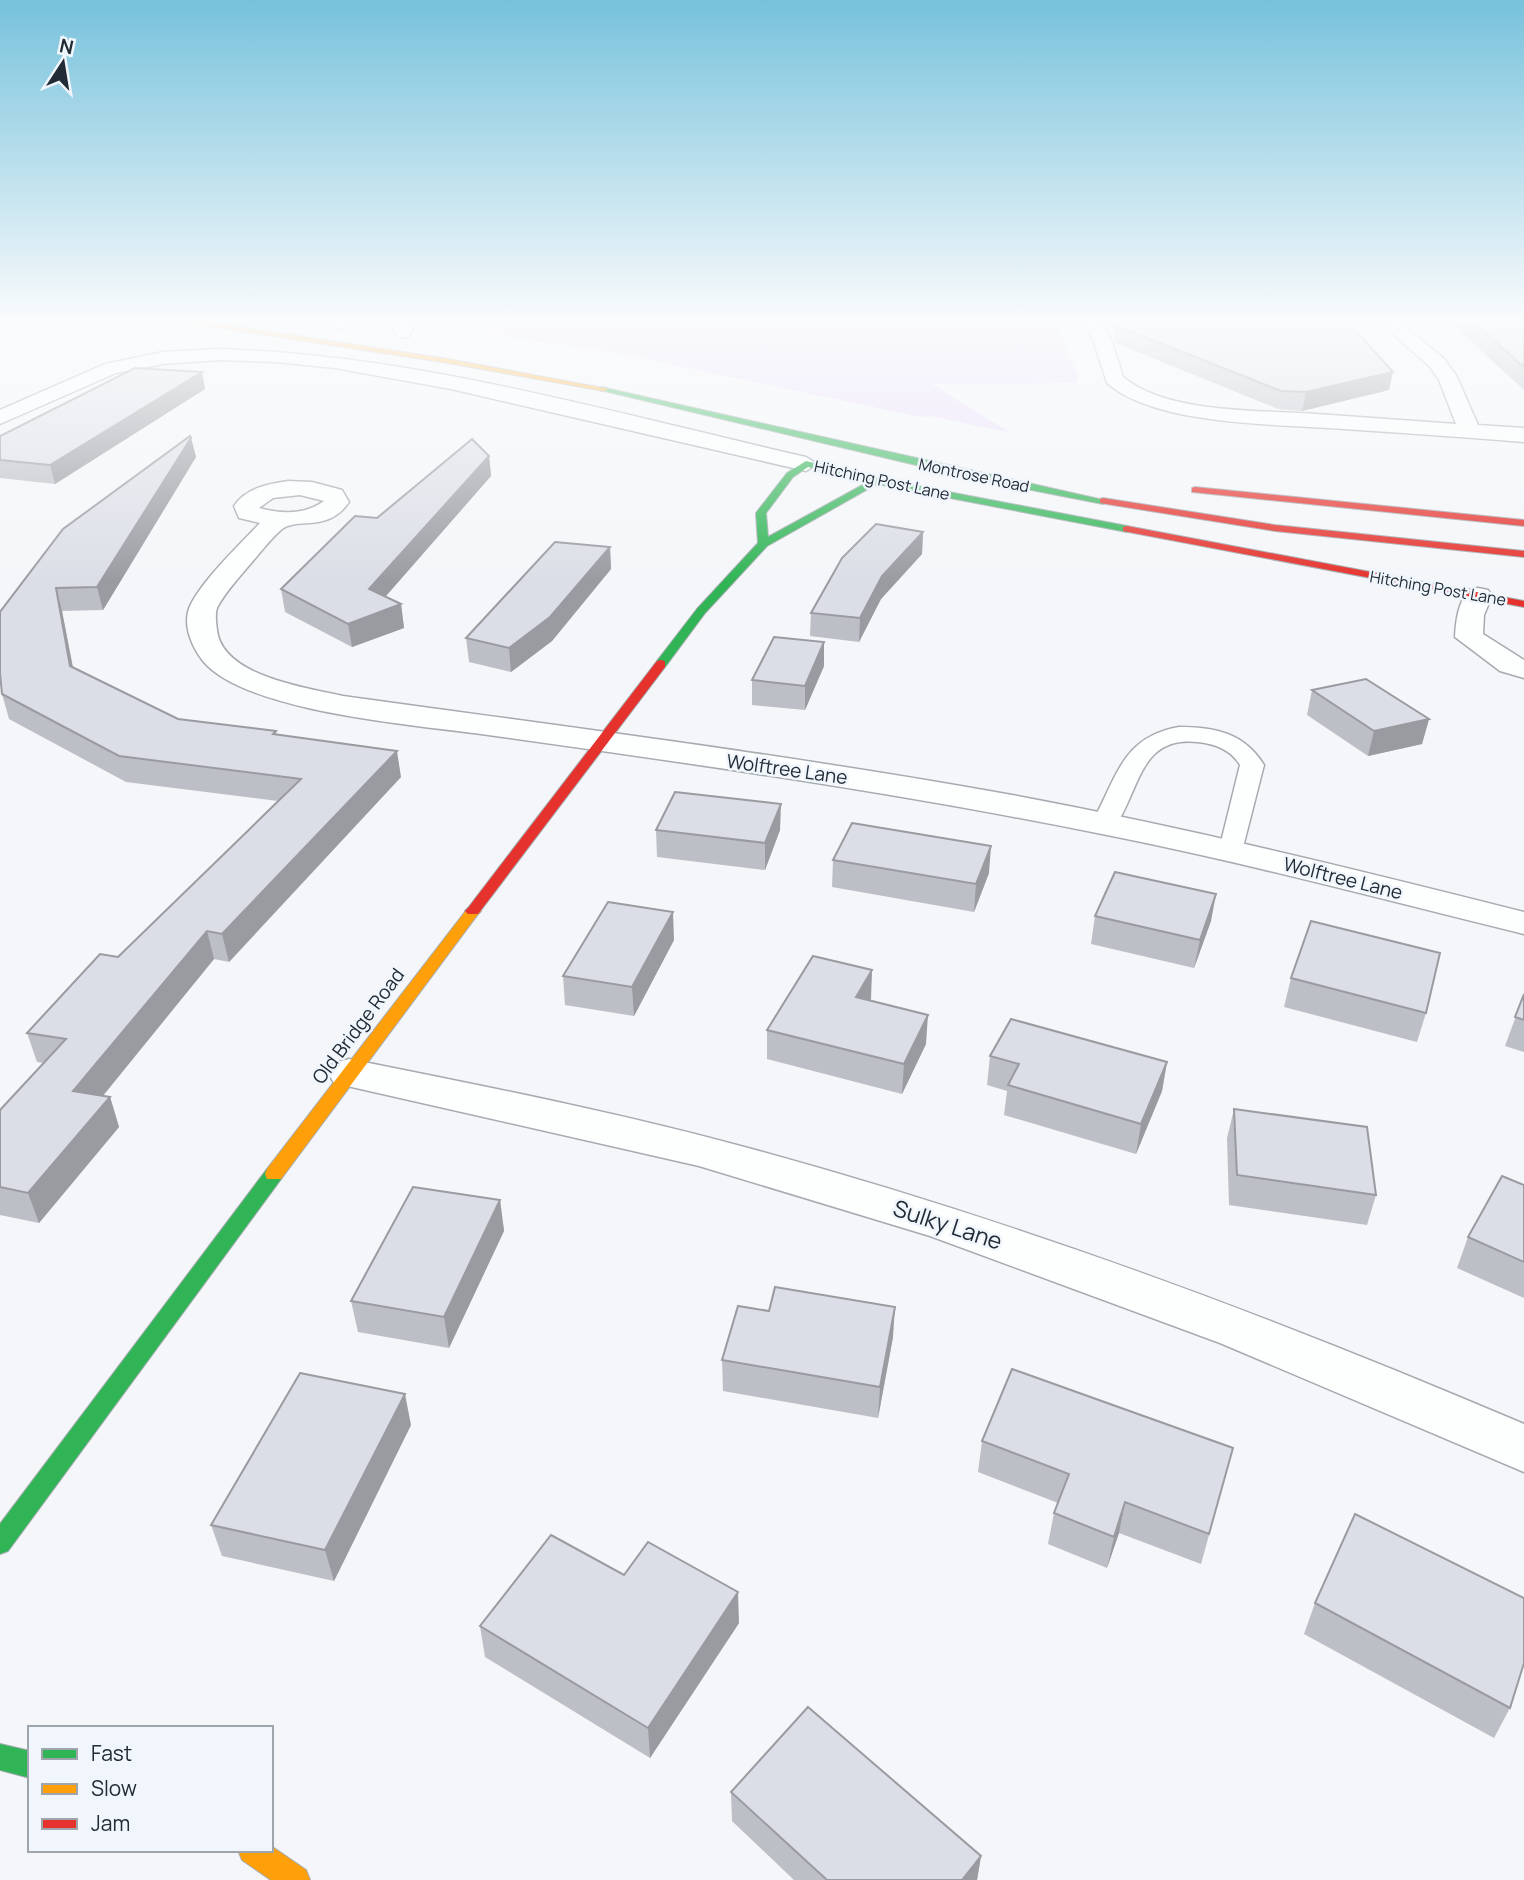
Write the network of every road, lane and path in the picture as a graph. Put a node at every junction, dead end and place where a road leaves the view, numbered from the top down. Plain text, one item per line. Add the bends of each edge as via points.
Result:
1 (22, 408) edge
2 (564, 408) edge
3 (681, 408) edge
4 (1181, 408) edge
5 (1460, 408) edge
6 (0, 418) edge
7 (1470, 431) junction
8 (1524, 435) edge
9 (806, 464) junction
10 (876, 481) junction
11 (1182, 489) dead end
12 (277, 520) dead end
13 (1524, 523) edge
14 (763, 544) junction
15 (1524, 554) edge
16 (1478, 596) junction
17 (1524, 604) edge
18 (1524, 669) edge
19 (599, 741) junction
20 (1105, 823) junction
21 (1232, 850) junction
22 (1524, 923) edge
23 (349, 1073) junction
24 (1524, 1448) edge
25 (0, 1542) edge
26 (0, 1757) edge
27 (28, 1764) edge
28 (255, 1852) edge
29 (296, 1880) edge

1 - 6 street, Hitching Post Lane
2 - 9 street, Hitching Post Lane
3 - 15 street, Montrose Road via 1068,494 1397,543
4 - 7 street
5 - 7 street
7 - 8 street
9 - 10 street, Hitching Post Lane
9 - 14 street via 790,475 761,513
10 - 14 street, Old Bridge Road
10 - 16 street, Hitching Post Lane
11 - 13 street
12 - 19 street, Wolftree Lane via 223,579 202,611 206,644 228,669 276,689 343,705
14 - 19 street, Old Bridge Road via 701,611
16 - 17 street, Hitching Post Lane
16 - 18 street via 1470,615 1469,637 1510,666
19 - 20 street, Wolftree Lane via 865,780
19 - 23 street, Old Bridge Road
20 - 21 street, Wolftree Lane
20 - 21 lane via 1145,747 1163,737 1182,735 1222,740 1242,750 1252,765
21 - 22 street, Wolftree Lane
23 - 24 street, Sulky Lane via 621,1131 748,1163 934,1220 1161,1297
23 - 25 street, Old Bridge Road
26 - 27 street
28 - 29 street

